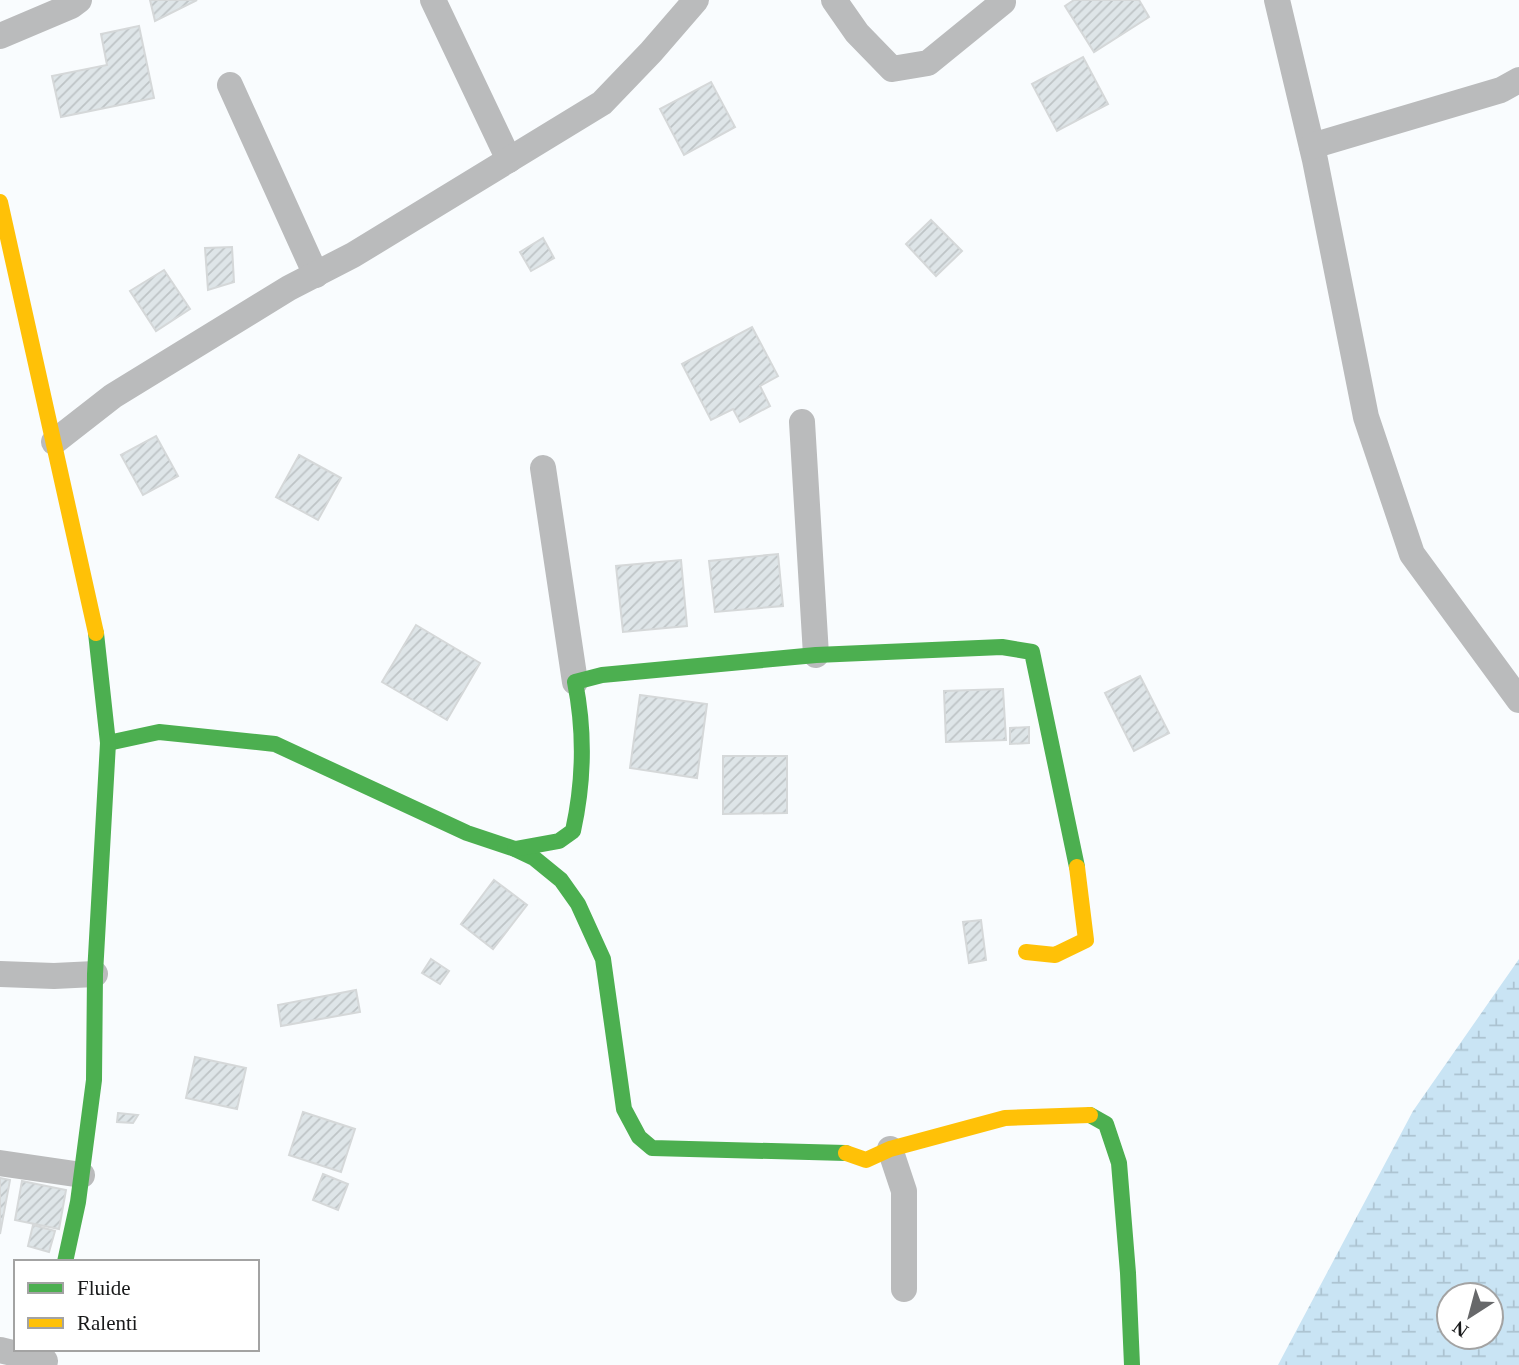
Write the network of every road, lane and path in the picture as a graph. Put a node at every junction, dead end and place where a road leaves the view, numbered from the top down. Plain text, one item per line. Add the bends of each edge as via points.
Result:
1 (79, 0) edge
2 (433, 0) edge
3 (696, 0) edge
4 (834, 0) edge
5 (1277, 0) edge
6 (1003, 2) edge
7 (0, 36) edge
8 (1519, 80) edge
9 (230, 85) dead end
10 (1312, 146) junction
11 (509, 160) junction
12 (0, 202) edge
13 (316, 275) junction
14 (802, 422) dead end
15 (54, 442) junction
16 (543, 468) dead end
17 (816, 655) junction
18 (575, 681) junction
19 (1519, 700) edge
20 (108, 743) junction
21 (515, 849) junction
22 (1026, 952) dead end
23 (0, 974) edge
24 (95, 974) junction
25 (890, 1149) junction
26 (0, 1163) edge
27 (82, 1175) junction
28 (65, 1260) edge
29 (904, 1289) dead end
30 (0, 1350) edge
31 (45, 1358) edge
32 (1132, 1365) edge

1 - 7 street
2 - 11 street
3 - 11 street via 602,103
4 - 6 street via 857,33 892,69 928,63
5 - 10 street
8 - 10 street via 1501,90
9 - 13 street
10 - 19 street via 1366,417 1412,554
11 - 13 street
12 - 15 street
13 - 15 street via 113,396
14 - 17 street
15 - 20 street via 95,624
16 - 18 street
17 - 18 street
17 - 22 street via 1002,647 1032,652 1083,896 1086,940 1055,955
18 - 21 street via 582,776 573,831 559,841
20 - 21 street via 159,732 275,744 467,833
20 - 24 street
21 - 25 street via 561,880 578,904 603,960 624,1109 639,1137 652,1148 843,1152 866,1160
23 - 24 street
24 - 27 street via 94,1080
25 - 29 street via 904,1191
25 - 32 street via 1005,1118 1090,1115 1106,1124 1119,1163
26 - 27 street
27 - 28 street
30 - 31 street

